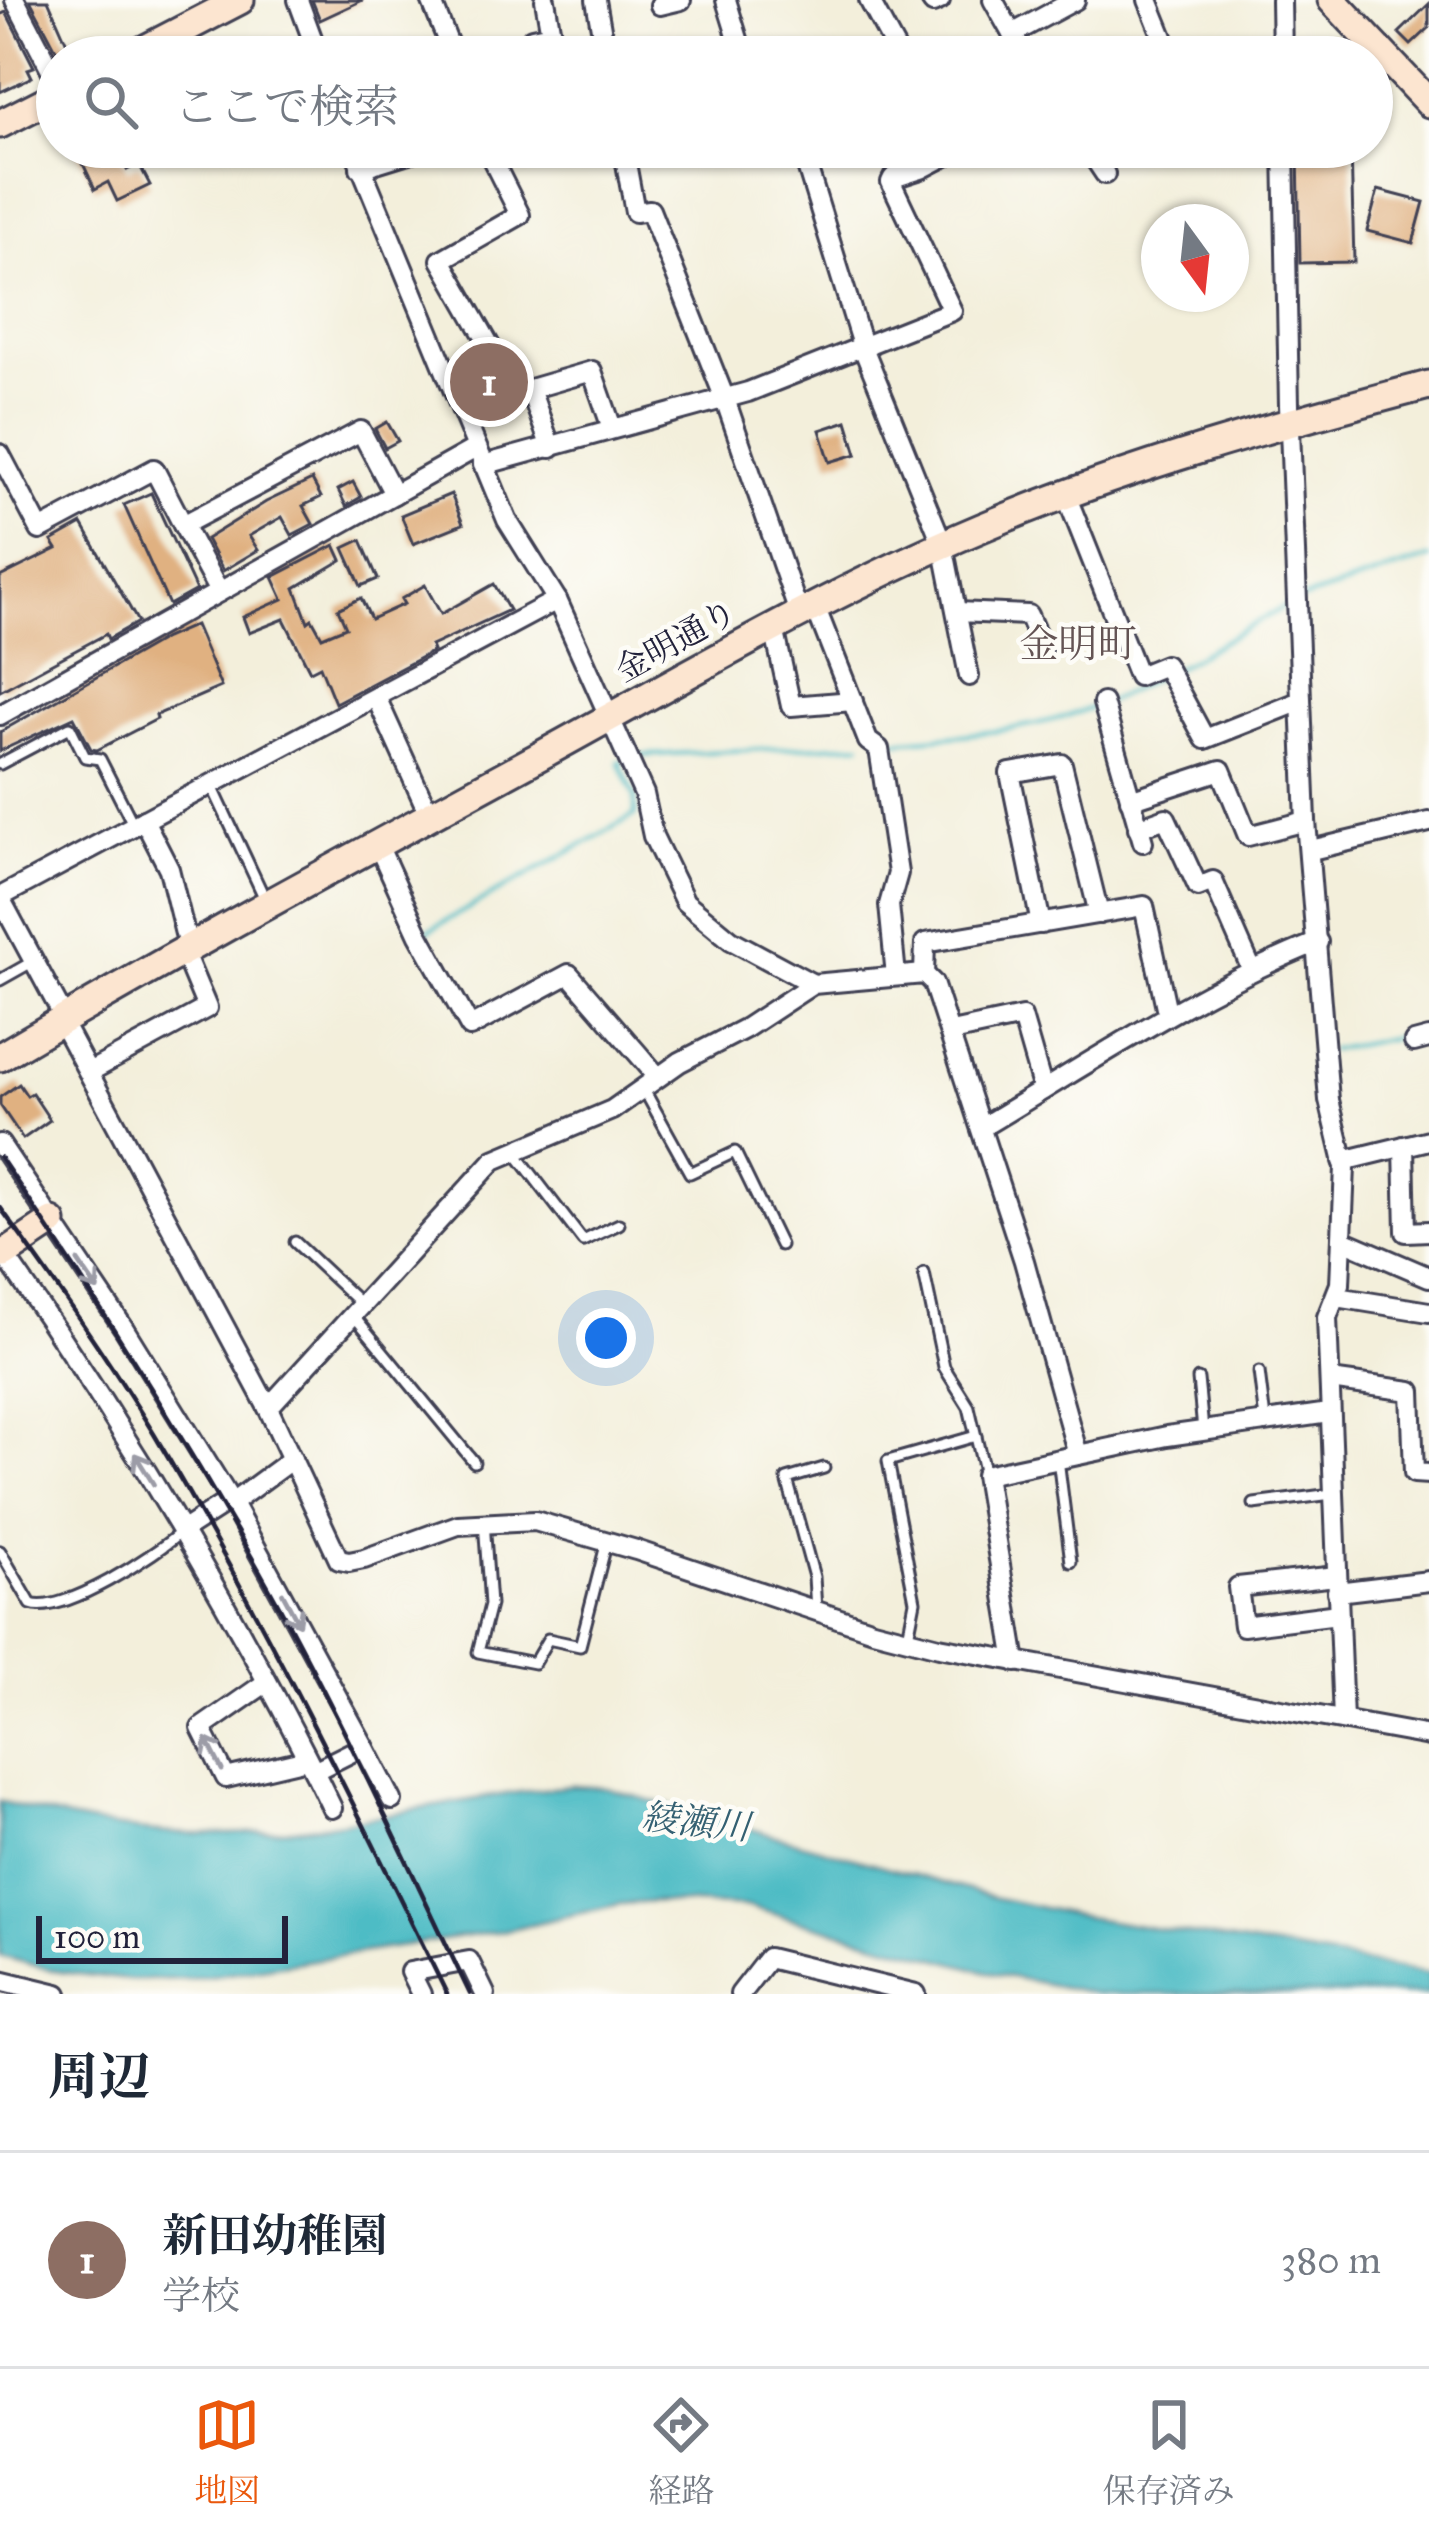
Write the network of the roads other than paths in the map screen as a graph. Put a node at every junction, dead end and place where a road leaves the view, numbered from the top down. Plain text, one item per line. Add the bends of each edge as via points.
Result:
1 (14, 0) edge
2 (240, 0) edge
3 (298, 0) edge
4 (430, 0) edge
5 (545, 0) edge
6 (596, 0) edge
7 (681, 0) edge
8 (726, 0) edge
9 (869, 0) edge
10 (992, 0) edge
11 (1076, 0) edge
12 (1148, 0) edge
13 (1281, 0) edge
14 (1332, 0) edge
15 (660, 5) dead end
16 (195, 10) edge
17 (1012, 34) joint
18 (159, 36) edge
19 (312, 36) edge
20 (445, 36) edge
21 (542, 36) edge
22 (602, 36) edge
23 (737, 36) edge
24 (889, 36) edge
25 (1163, 36) edge
26 (1282, 36) edge
27 (1366, 36) edge
28 (36, 41) edge
29 (1393, 65) edge
30 (1429, 103) edge
31 (36, 105) edge
32 (0, 124) edge
33 (361, 168) edge
34 (496, 168) edge
35 (626, 168) edge
36 (807, 168) edge
37 (924, 168) edge
38 (1102, 168) edge
39 (1285, 168) edge
40 (1105, 173) dead end
41 (862, 345) junction
42 (510, 381) dead end
43 (1429, 385) edge
44 (725, 399) junction
45 (1291, 422) junction
46 (612, 428) junction
47 (551, 448) junction
48 (0, 454) edge
49 (480, 456) junction
50 (394, 494) junction
51 (1066, 495) junction
52 (183, 525) junction
53 (943, 545) junction
54 (219, 592) junction
55 (557, 600) junction
56 (807, 610) junction
57 (957, 612) junction
58 (774, 628) junction
59 (1042, 647) dead end
60 (969, 676) dead end
61 (376, 697) junction
62 (853, 701) junction
63 (1300, 701) junction
64 (1102, 703) dead end
65 (0, 715) edge
66 (610, 718) junction
67 (0, 764) edge
68 (211, 784) junction
69 (1130, 800) junction
70 (430, 816) junction
71 (1306, 821) junction
72 (1429, 822) edge
73 (139, 823) junction
74 (378, 845) junction
75 (1311, 850) junction
76 (0, 897) edge
77 (268, 906) junction
78 (1100, 914) junction
79 (1041, 924) junction
80 (1318, 942) junction
81 (186, 951) junction
82 (33, 962) junction
83 (1251, 968) junction
84 (924, 974) junction
85 (896, 976) junction
86 (0, 980) edge
87 (813, 984) junction
88 (1168, 1012) junction
89 (63, 1020) junction
90 (951, 1032) junction
91 (0, 1057) edge
92 (89, 1072) junction
93 (650, 1083) junction
94 (1043, 1090) junction
95 (982, 1127) junction
96 (1429, 1140) edge
97 (0, 1144) edge
98 (1404, 1146) junction
99 (514, 1151) junction
100 (1343, 1161) junction
101 (52, 1222) junction
102 (619, 1223) dead end
103 (1429, 1231) edge
104 (1343, 1240) junction
105 (295, 1242) dead end
106 (780, 1245) dead end
107 (1, 1253) edge
108 (924, 1273) dead end
109 (1429, 1277) edge
110 (1337, 1297) junction
111 (358, 1311) junction
112 (1429, 1312) edge
113 (1259, 1372) dead end
114 (1198, 1379) dead end
115 (1330, 1380) junction
116 (268, 1408) junction
117 (1330, 1413) junction
118 (1266, 1421) junction
119 (1203, 1430) junction
120 (976, 1436) junction
121 (1078, 1455) junction
122 (292, 1459) junction
123 (1058, 1459) junction
124 (474, 1462) dead end
125 (824, 1468) dead end
126 (1429, 1474) edge
127 (985, 1475) junction
128 (1332, 1494) junction
129 (231, 1501) junction
130 (1255, 1504) dead end
131 (484, 1521) junction
132 (182, 1532) junction
133 (607, 1541) junction
134 (1, 1554) edge
135 (1071, 1562) dead end
136 (1429, 1581) edge
137 (1336, 1584) junction
138 (816, 1610) junction
139 (1338, 1614) junction
140 (908, 1639) junction
141 (1016, 1662) junction
142 (267, 1682) junction
143 (1343, 1720) junction
144 (1428, 1731) edge
145 (364, 1747) junction
146 (310, 1765) junction
147 (392, 1800) dead end
148 (332, 1808) dead end
149 (0, 1979) edge
150 (906, 1993) edge
151 (58, 1994) edge
152 (421, 1994) edge
153 (485, 1994) edge
154 (740, 1994) edge

1 - 28 street
2 - 16 street
3 - 19 street
4 - 20 street
5 - 21 street via 551,34
6 - 22 street
7 - 15 street
8 - 23 street
9 - 24 street
10 - 17 street
11 - 17 street
12 - 25 street
13 - 26 street
14 - 27 street
16 - 18 street
29 - 30 street
31 - 32 street
33 - 49 street
34 - 42 street via 520,215 441,260
35 - 44 street via 635,212 650,210
36 - 41 street
37 - 41 street via 891,182 952,311
38 - 40 street
39 - 45 street
41 - 44 street
41 - 53 street
43 - 45 street, 金明通り
44 - 46 street
44 - 56 street
45 - 51 street, 金明通り
45 - 63 street
46 - 47 street
46 - 47 street via 592,371 530,389
47 - 49 street
48 - 52 street via 40,530 154,470
49 - 50 street
49 - 55 street via 507,520
50 - 52 street via 361,431
50 - 54 street
51 - 53 street, 金明通り
51 - 63 street via 1138,676 1165,665 1205,739
52 - 54 street
53 - 56 street, 金明通り
53 - 57 street
54 - 65 street
55 - 61 street
55 - 66 street
56 - 58 street, 金明通り
56 - 62 street
57 - 59 street via 1028,615
57 - 60 street
58 - 62 street via 791,706
58 - 66 street, 金明通り
61 - 68 street
61 - 70 street
62 - 85 street via 878,749 898,873 889,905
63 - 71 street
64 - 69 street
66 - 70 street, 金明通り
66 - 87 street via 685,902 731,940
67 - 73 lane via 70,727
68 - 73 street
68 - 77 lane
69 - 71 street via 1221,770 1248,836
69 - 83 street via 1140,835 1166,818 1198,887 1213,881
70 - 74 street, 金明通り
71 - 75 street
72 - 75 street
73 - 76 street
73 - 81 street via 169,869
74 - 77 street, 金明通り
74 - 93 street via 470,1028 569,974
75 - 80 street
76 - 82 street
77 - 81 street, 金明通り
78 - 79 street
78 - 79 street via 1062,764 1010,773
78 - 88 street via 1144,906
79 - 84 street via 925,943
80 - 83 street
80 - 100 street via 1329,1100
81 - 89 street, 金明通り
81 - 92 street via 207,1009
82 - 86 lane
82 - 89 street
83 - 88 street
84 - 85 street
84 - 90 street
85 - 87 street
87 - 93 street
88 - 94 street
89 - 91 street, 金明通り
89 - 92 street
90 - 94 street via 1022,1017
90 - 95 street
92 - 116 street
93 - 99 street via 612,1110
93 - 106 lane via 690,1173 735,1152
94 - 95 street
95 - 121 street
96 - 98 street
97 - 101 street
98 - 100 street
98 - 103 street via 1406,1232
99 - 102 lane via 583,1241
99 - 111 street via 494,1160
100 - 104 street
101 - 107 street
101 -> 129 street
104 - 109 street
104 - 110 street
105 - 111 lane
132 -> 107 street
108 - 120 lane via 944,1367
110 - 112 street
110 - 115 street via 1328,1317
111 - 116 street
111 - 124 lane
113 - 118 lane
114 - 119 lane
115 - 117 street
115 - 126 street via 1411,1391 1414,1473
116 - 122 street
117 - 118 street
117 - 128 street
118 - 119 street
119 - 121 street
120 - 127 lane
120 - 140 lane via 887,1461 914,1600
121 - 123 street
122 - 129 street
122 - 131 street via 339,1560
123 - 127 street
123 - 135 lane
125 - 138 lane via 788,1479
127 - 141 street
128 - 130 lane
128 - 137 street
129 - 132 street
129 -> 145 street
131 - 133 street via 535,1520
131 - 133 lane via 490,1605 478,1652 534,1663 548,1639 580,1646
132 - 134 lane via 116,1577 47,1607 31,1604
132 - 142 street
133 - 138 street
136 - 137 street
137 - 139 street
137 - 139 street via 1238,1587 1243,1626
138 - 140 street
139 - 143 street
140 - 141 street
141 - 143 street
142 - 146 street
146 -> 142 street via 226,1778 201,1728
143 - 144 street
145 - 146 street
145 - 147 street
146 - 148 street
149 - 151 street
150 - 154 street via 768,1958
152 - 153 street via 410,1972 470,1961

